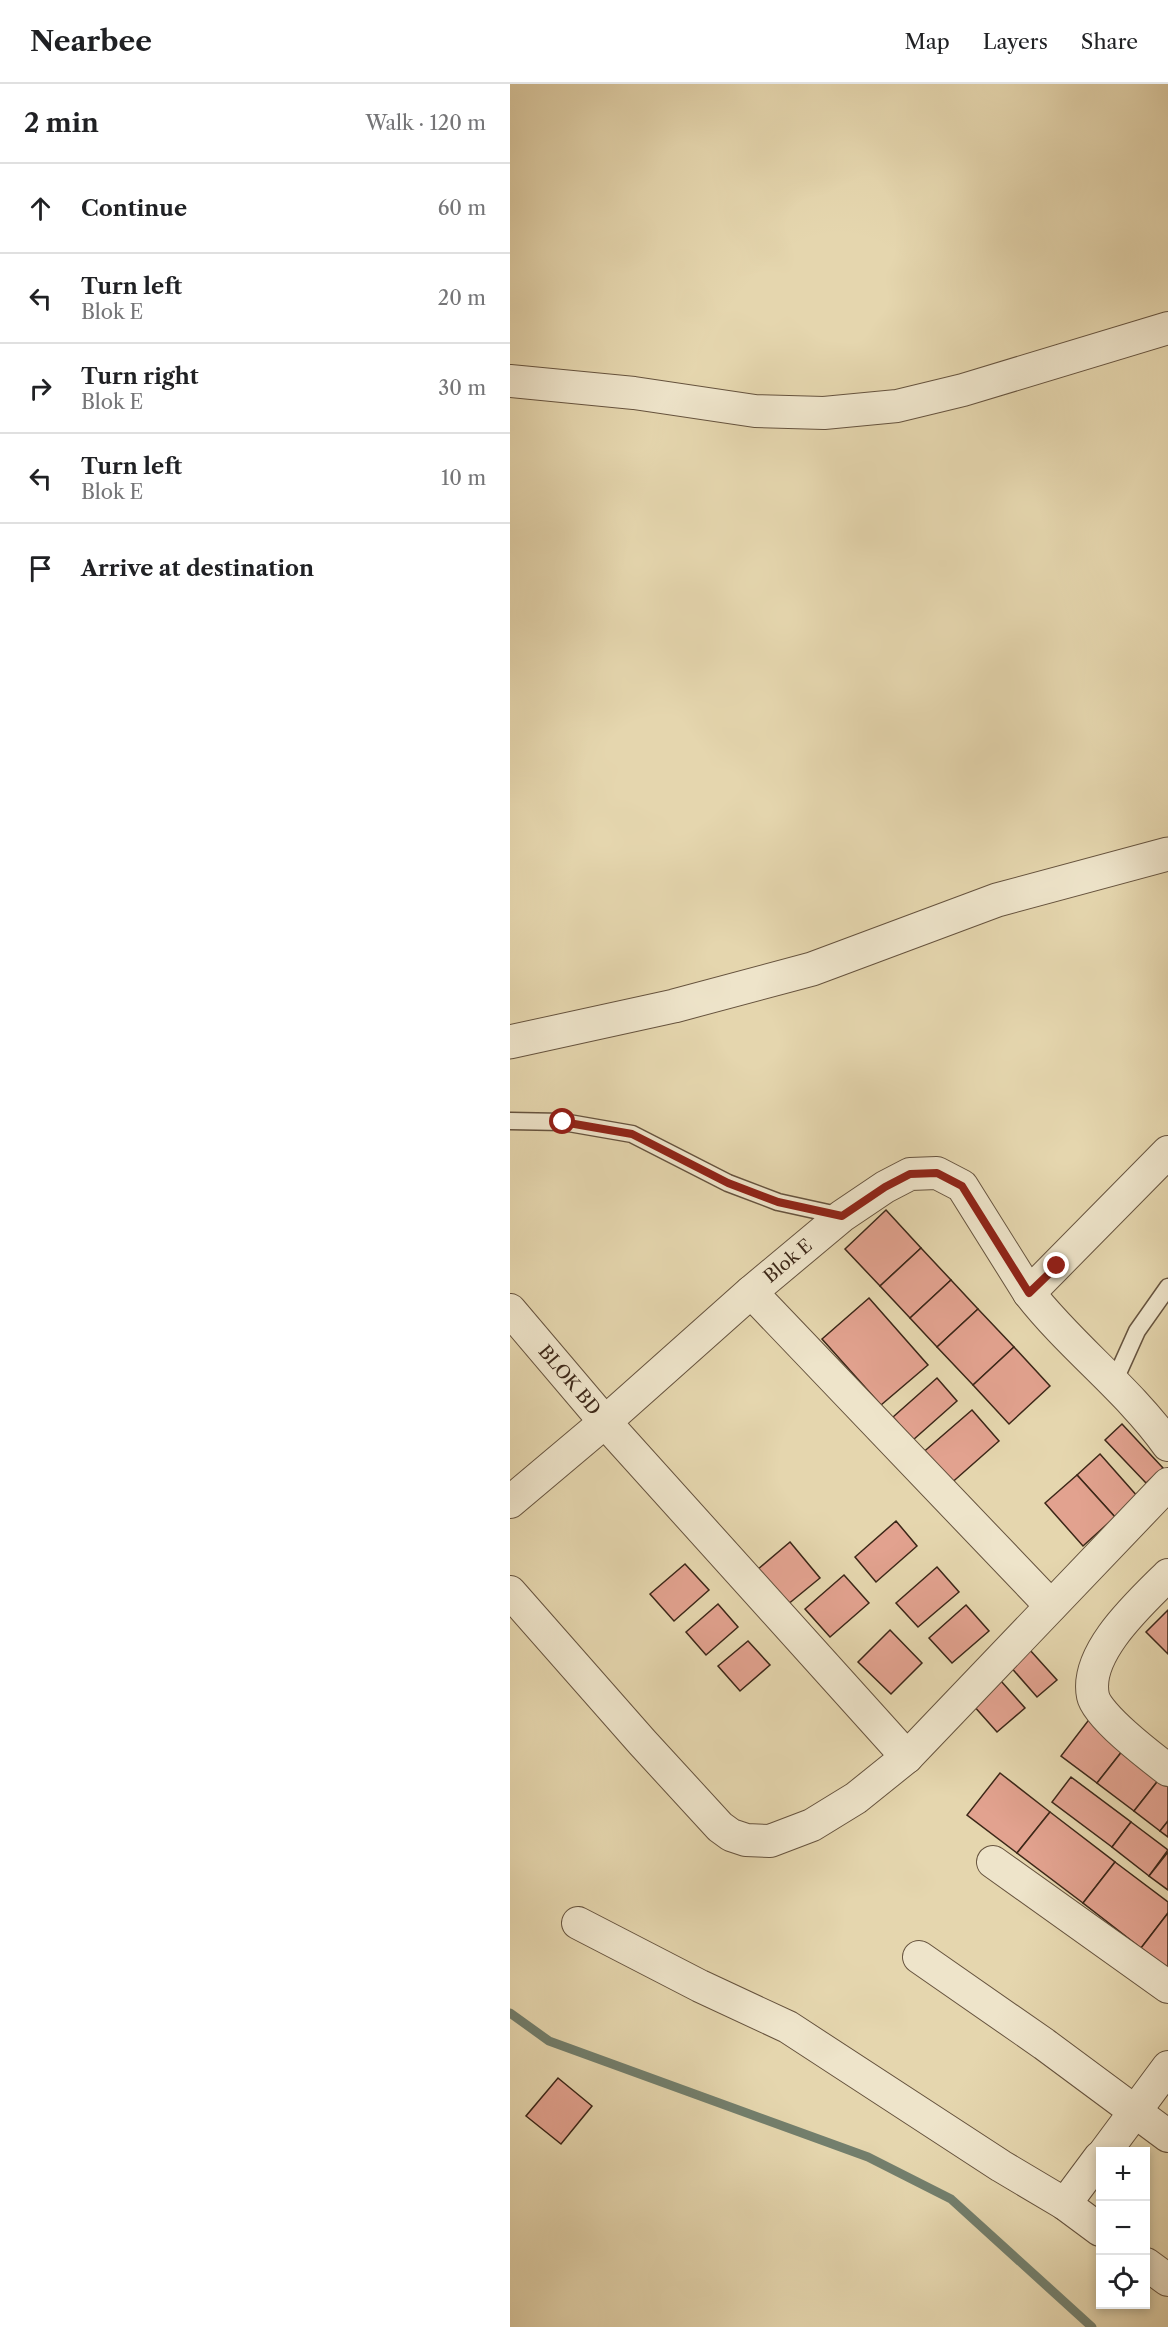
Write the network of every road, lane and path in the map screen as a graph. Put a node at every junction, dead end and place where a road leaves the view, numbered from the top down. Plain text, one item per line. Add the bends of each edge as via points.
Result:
1 (1168, 328) edge
2 (510, 381) edge
3 (1168, 854) edge
4 (510, 1042) edge
5 (510, 1121) edge
6 (1168, 1152) edge
7 (842, 1216) junction
8 (1168, 1287) edge
9 (751, 1292) junction
10 (1029, 1293) junction
11 (510, 1310) edge
12 (1114, 1382) junction
13 (605, 1422) junction
14 (1168, 1445) edge
15 (1168, 1484) edge
16 (510, 1502) edge
17 (1168, 1575) edge
18 (510, 1592) edge
19 (1051, 1606) junction
20 (907, 1757) junction
21 (1168, 1770) edge
22 (993, 1862) dead end
23 (578, 1923) dead end
24 (919, 1957) dead end
25 (1168, 1987) edge
26 (1168, 2067) edge
27 (1135, 2112) junction
28 (1168, 2136) edge
29 (1108, 2147) edge
30 (1096, 2164) edge
31 (1065, 2204) junction
32 (1096, 2226) edge
33 (1150, 2267) edge
34 (1168, 2280) edge

1 - 2 street via 952,393 897,406 824,412 755,411 634,393
3 - 4 street via 997,900 812,969 674,1006
5 - 7 lane via 563,1122 632,1134 728,1183 778,1202
6 - 10 street
7 - 9 street, Blok E
7 - 10 street, Blok E via 910,1174 937,1173 962,1186
8 - 12 lane via 1137,1332
9 - 13 street, Blok E
9 - 19 street
10 - 12 street, Blok E
11 - 13 street, BLOK BD
12 - 14 street, Blok E
13 - 16 street, Blok E
13 - 20 street, BLOK BD
15 - 19 street
17 - 21 street via 1135,1608 1104,1648 1093,1673 1093,1698 1110,1721
18 - 20 street via 642,1742 731,1835 746,1840 770,1840 812,1825 856,1798
19 - 20 street
22 - 25 street
23 - 31 street via 788,2027
24 - 27 street
26 - 27 street
27 - 28 street
27 - 29 street
30 - 31 street
31 - 32 street
33 - 34 street

